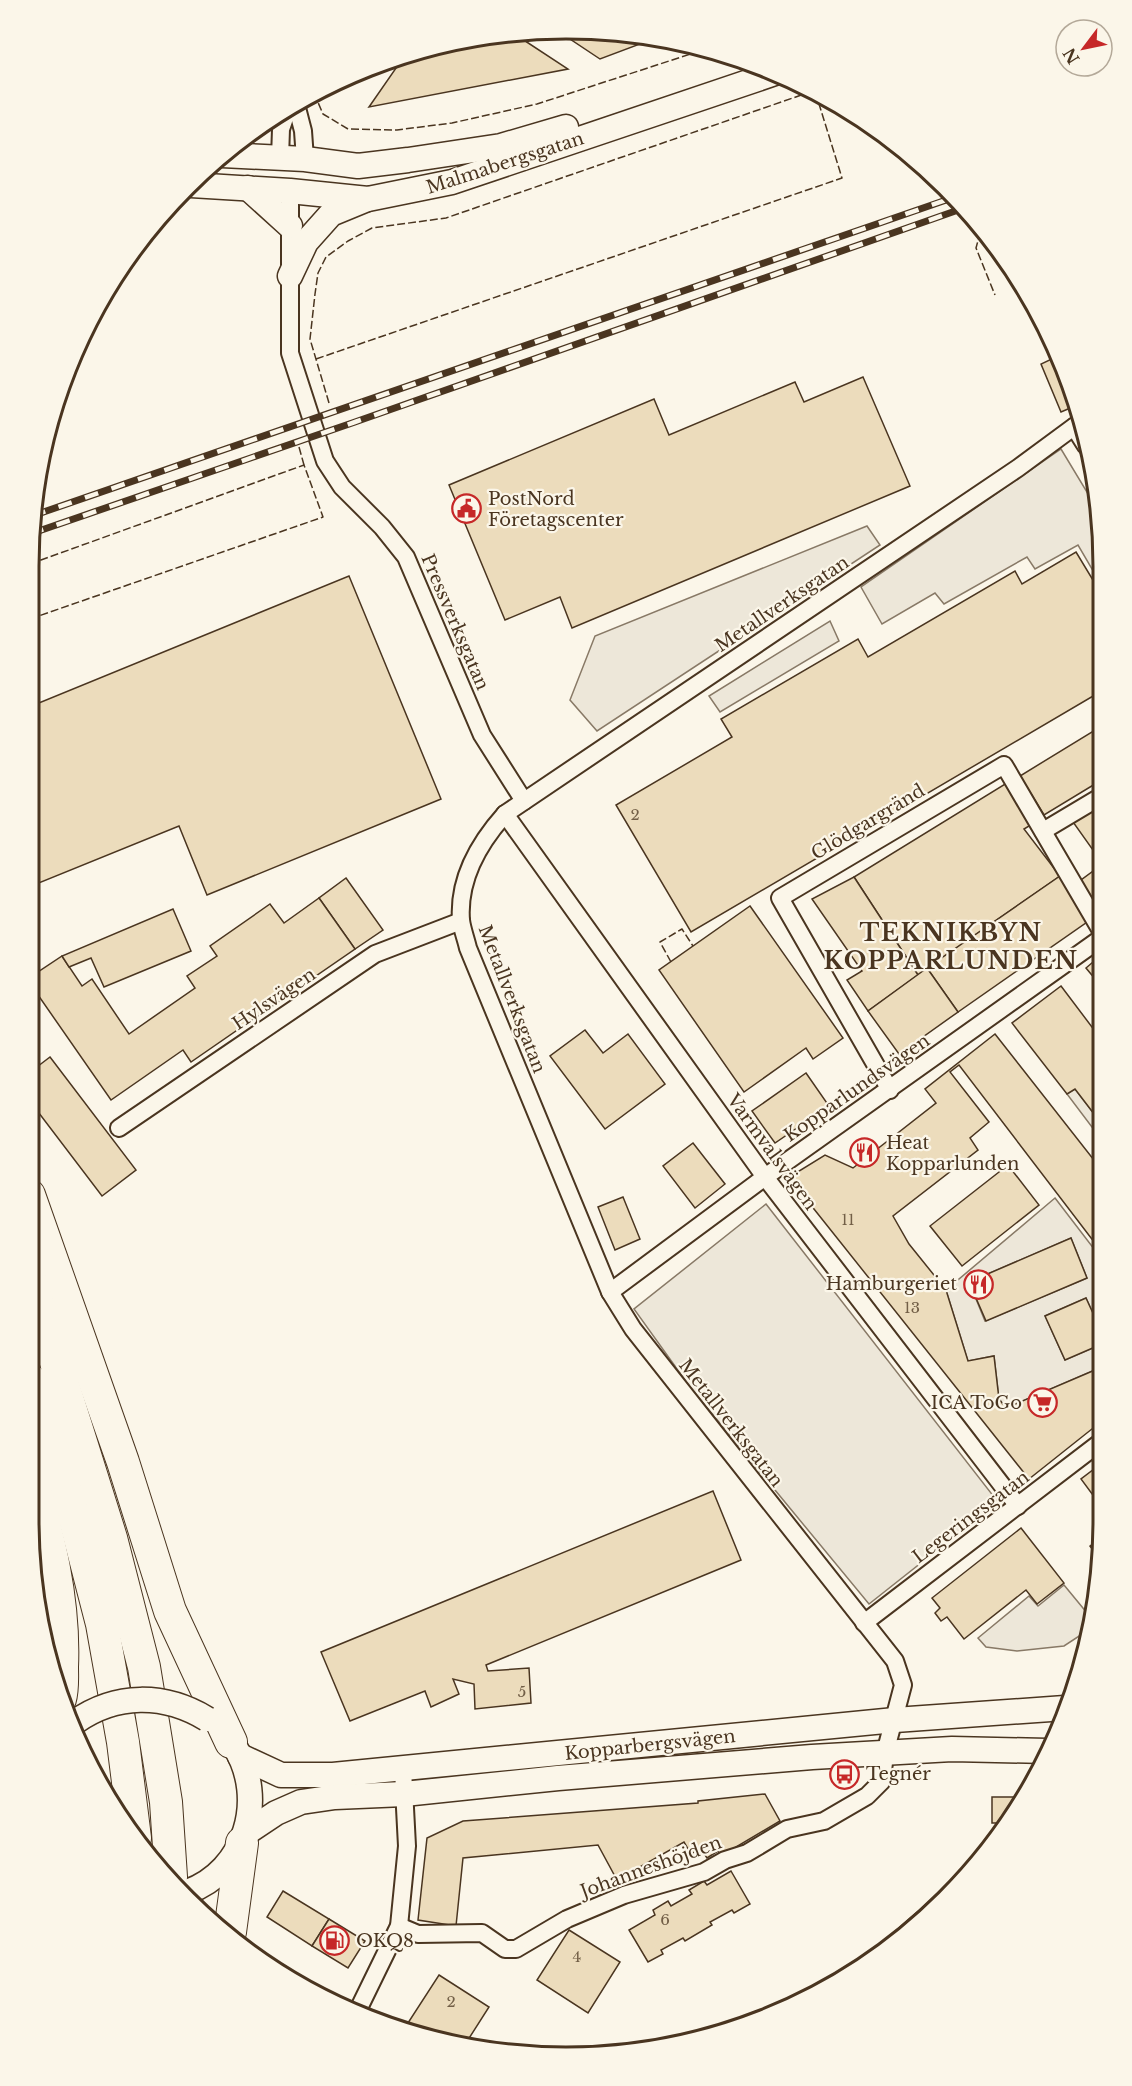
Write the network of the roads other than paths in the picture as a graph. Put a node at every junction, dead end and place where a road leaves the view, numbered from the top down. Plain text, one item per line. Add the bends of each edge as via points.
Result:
1 (738, 68) edge
2 (763, 77) edge
3 (298, 113) edge
4 (284, 122) edge
5 (236, 156) edge
6 (280, 158) junction
7 (305, 159) junction
8 (201, 186) edge
9 (248, 188) junction
10 (290, 191) junction
11 (368, 199) junction
12 (290, 226) junction
13 (290, 276) junction
14 (1074, 427) edge
15 (1093, 800) edge
16 (524, 801) junction
17 (505, 814) junction
18 (1043, 831) junction
19 (1093, 917) edge
20 (461, 921) junction
21 (1093, 944) edge
22 (890, 1090) junction
23 (119, 1128) dead end
24 (765, 1178) junction
25 (39, 1223) edge
26 (610, 1292) junction
27 (39, 1308) edge
28 (39, 1409) edge
29 (1093, 1448) edge
30 (1017, 1506) junction
31 (39, 1510) edge
32 (864, 1623) junction
33 (68, 1691) edge
34 (1058, 1709) edge
35 (76, 1713) edge
36 (895, 1720) junction
37 (235, 1749) junction
38 (1040, 1751) edge
39 (885, 1753) junction
40 (403, 1770) junction
41 (404, 1794) junction
42 (133, 1820) edge
43 (244, 1838) junction
44 (170, 1867) edge
45 (190, 1890) edge
46 (231, 1926) edge
47 (399, 1926) junction
48 (360, 2005) edge

1 - 7 street, Malmabergsgatan via 501,146 358,165
2 - 11 street, Malmabergsgatan via 452,182
3 - 7 street
4 - 6 street
5 - 6 street, Malmabergsgatan
6 - 7 street, Malmabergsgatan
6 - 10 street
7 - 10 street
8 - 9 street, Malmabergsgatan
9 - 10 street, Malmabergsgatan
9 - 12 street
10 - 11 street, Malmabergsgatan
10 - 12 street, Pressverksgatan
11 - 13 street via 331,214 306,242
12 - 13 street, Pressverksgatan
13 - 16 street, Pressverksgatan via 290,352 325,461 342,487 406,557 482,735
14 - 16 street, Metallverksgatan
15 - 18 street
16 - 17 street, Metallverksgatan
17 - 20 street, Metallverksgatan via 473,856 462,894
17 - 24 street, Varmvalsvägen
18 - 19 street, Glödgargränd
18 - 22 street, Glödgargränd via 1004,765 780,898
20 - 23 street, Hylsvägen via 375,954
20 - 26 street, Metallverksgatan via 468,948
21 - 22 street, Kopparlundsvägen
22 - 24 street, Kopparlundsvägen
24 - 26 street, Kopparlundsvägen
24 - 30 street, Varmvalsvägen
25 - 37 highway via 123,1462 170,1611
26 - 32 street, Metallverksgatan via 633,1329
27 - 44 highway via 111,1538 144,1667 166,1802
28 - 42 highway via 76,1523 102,1624
29 - 30 street, Legeringsgatan
30 - 32 street, Legeringsgatan
31 - 33 highway via 58,1595
32 - 36 street, Metallverksgatan via 895,1661 903,1685
34 - 36 street, Kopparbergsvägen
35 - 37 street, bridge via 123,1700 176,1704 207,1719
36 - 39 street, Metallverksgatan
36 - 40 street, Kopparbergsvägen
37 - 40 street, Kopparbergsvägen via 281,1775
37 - 43 street via 249,1782 251,1802
38 - 39 street, Kopparbergsvägen via 952,1749
39 - 41 street, Kopparbergsvägen
39 - 47 street, Johanneshöjden via 882,1780 867,1796 824,1821 787,1829 704,1872 624,1895 567,1918 516,1949 505,1949 482,1933 418,1934
40 - 41 street
41 - 43 street, Kopparbergsvägen via 301,1802 276,1813
41 - 47 street via 407,1846
43 - 45 street via 220,1871
43 - 46 highway
47 - 48 street

